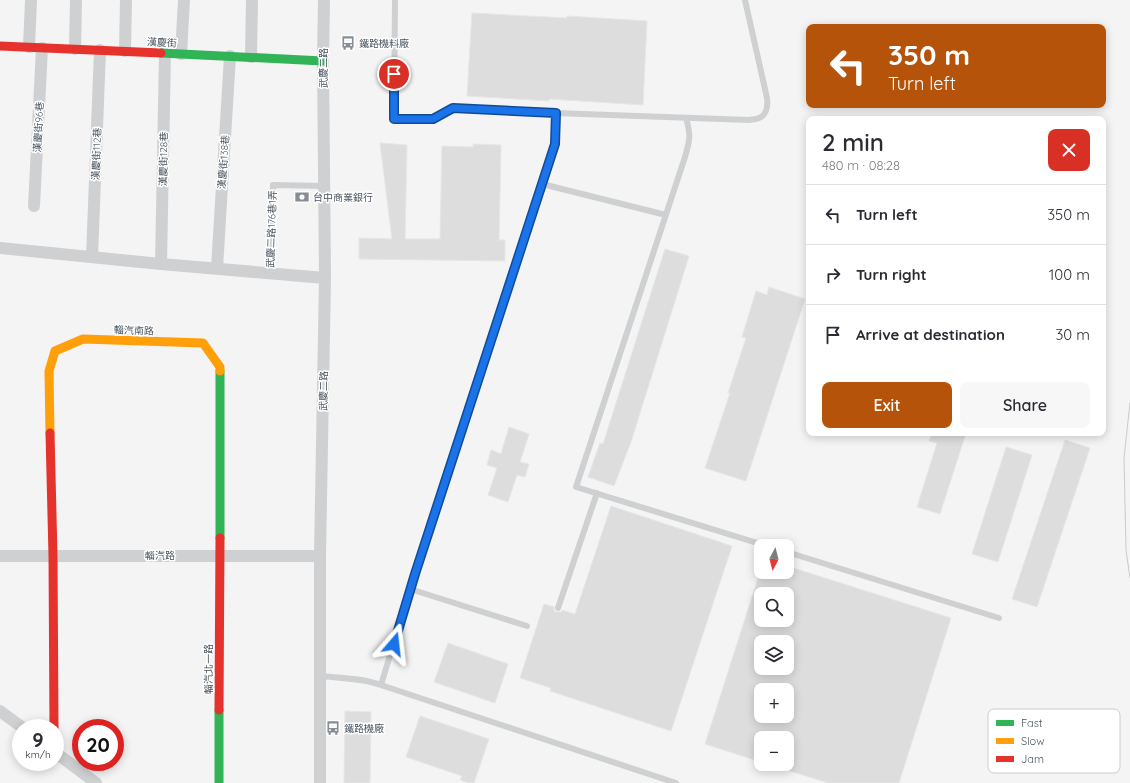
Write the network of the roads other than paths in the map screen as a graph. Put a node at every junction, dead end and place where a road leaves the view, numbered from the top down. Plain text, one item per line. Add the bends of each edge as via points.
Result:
1 (31, 0) edge
2 (76, 0) edge
3 (126, 0) edge
4 (184, 0) edge
5 (252, 0) edge
6 (324, 0) edge
7 (395, 0) edge
8 (745, 0) edge
9 (0, 46) edge
10 (29, 47) junction
11 (42, 48) junction
12 (76, 49) junction
13 (100, 50) junction
14 (125, 52) junction
15 (165, 53) junction
16 (181, 54) junction
17 (230, 56) junction
18 (251, 57) junction
19 (323, 60) junction
20 (556, 113) junction
21 (686, 118) junction
22 (542, 184) junction
23 (324, 186) junction
24 (34, 206) dead end
25 (666, 215) junction
26 (0, 248) edge
27 (92, 257) junction
28 (161, 264) junction
29 (217, 268) junction
30 (269, 273) junction
31 (325, 278) junction
32 (597, 493) junction
33 (754, 542) edge
34 (794, 554) edge
35 (220, 555) junction
36 (0, 556) edge
37 (53, 556) junction
38 (320, 556) junction
39 (410, 589) junction
40 (558, 608) dead end
41 (999, 618) dead end
42 (528, 626) dead end
43 (320, 676) junction
44 (381, 685) junction
45 (0, 711) edge
46 (54, 719) edge
47 (12, 720) edge
48 (64, 759) edge
49 (96, 783) edge
50 (219, 783) edge
51 (320, 783) edge
52 (676, 783) edge

1 - 10 street
2 - 12 street
3 - 14 street
4 - 16 street
5 - 18 street
6 - 19 street, 武慶二路
7 - 20 lane via 394,119 433,119 453,108
8 - 21 lane via 767,98 768,106 765,113 759,118 748,120
9 - 10 street, 漢慶街
10 - 11 street, 漢慶街
11 - 12 street, 漢慶街
11 - 24 street, 漢慶街96巷
12 - 13 street, 漢慶街
13 - 14 street, 漢慶街
13 - 27 street, 漢慶街112巷
14 - 15 street, 漢慶街
15 - 16 street, 漢慶街
15 - 28 street, 漢慶街128巷
16 - 17 street, 漢慶街
17 - 18 street, 漢慶街
17 - 29 street, 漢慶街138巷
18 - 19 street, 漢慶街
19 - 23 street, 武慶二路
20 - 21 lane
20 - 22 lane via 555,144
21 - 25 lane via 690,131 689,144
22 - 25 lane
22 - 39 lane
23 - 30 lane, 武慶二路176巷1弄 via 273,185
23 - 31 street, 武慶二路
25 - 32 lane via 576,487
26 - 27 street
27 - 28 street
28 - 29 street
29 - 30 street
30 - 31 street
31 - 38 street, 武慶二路
32 - 33 lane
32 - 40 lane
34 - 41 lane
35 - 37 street, 輜汽路
35 - 37 street, 輜汽南路 via 220,367 204,343 83,339 55,351 49,371
35 - 38 street, 輜汽路
35 - 50 street, 輜汽北一路
36 - 37 street, 輜汽路
37 - 46 street
38 - 43 street, 武慶二路
39 - 42 lane
39 - 44 lane
43 - 44 lane
43 - 51 street, 武慶二路
44 - 52 lane
45 - 47 street
48 - 49 street

